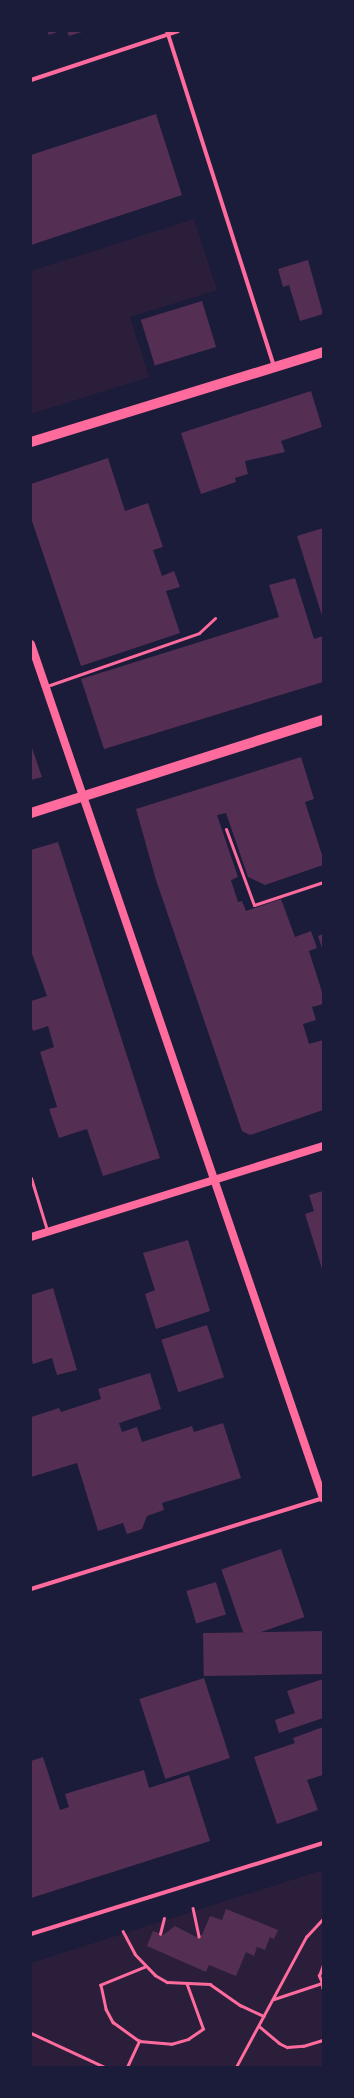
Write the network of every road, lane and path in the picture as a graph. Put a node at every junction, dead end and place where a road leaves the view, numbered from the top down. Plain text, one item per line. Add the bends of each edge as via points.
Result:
1 (178, 31) edge
2 (168, 33) edge
3 (31, 80) edge
4 (323, 352) edge
5 (274, 366) junction
6 (31, 442) edge
7 (215, 618) dead end
8 (31, 644) edge
9 (47, 686) junction
10 (323, 720) edge
11 (82, 796) junction
12 (31, 813) edge
13 (226, 829) dead end
14 (323, 882) edge
15 (323, 1146) edge
16 (31, 1178) edge
17 (215, 1179) junction
18 (48, 1232) junction
19 (31, 1237) edge
20 (323, 1498) edge
21 (31, 1589) edge
22 (323, 1843) edge
23 (193, 1908) dead end
24 (164, 1918) dead end
25 (323, 1919) edge
26 (123, 1931) dead end
27 (31, 1934) edge
28 (160, 1934) dead end
29 (199, 1936) dead end
30 (323, 1965) edge
31 (145, 1967) junction
32 (322, 1983) junction
33 (187, 1985) junction
34 (323, 1988) edge
35 (273, 1999) junction
36 (264, 2016) junction
37 (259, 2026) junction
38 (31, 2033) edge
39 (323, 2040) edge
40 (139, 2041) junction
41 (105, 2067) edge
42 (127, 2067) edge
43 (236, 2067) edge

1 - 2 street
2 - 3 street
2 - 5 street
4 - 5 main road
5 - 6 main road
7 - 9 lane via 199,633
8 - 9 main road
9 - 11 main road
10 - 11 main road
11 - 12 main road
11 - 17 main road
13 - 14 lane via 254,905
15 - 17 main road
16 - 18 lane
17 - 18 main road
17 - 20 main road
18 - 19 main road
20 - 21 street
22 - 27 street
23 - 29 path
24 - 28 path
25 - 35 path via 306,1936
26 - 31 path
30 - 32 path via 319,1976
31 - 33 path via 167,1982
31 - 40 path via 101,1985 106,2009 113,2022
32 - 34 path
32 - 35 path
33 - 36 path via 210,1984 240,2005
33 - 40 path via 203,2029 188,2039 171,2044
35 - 36 path
36 - 37 path
37 - 39 path via 279,2043 288,2047
37 - 43 path
38 - 41 path
40 - 42 path

